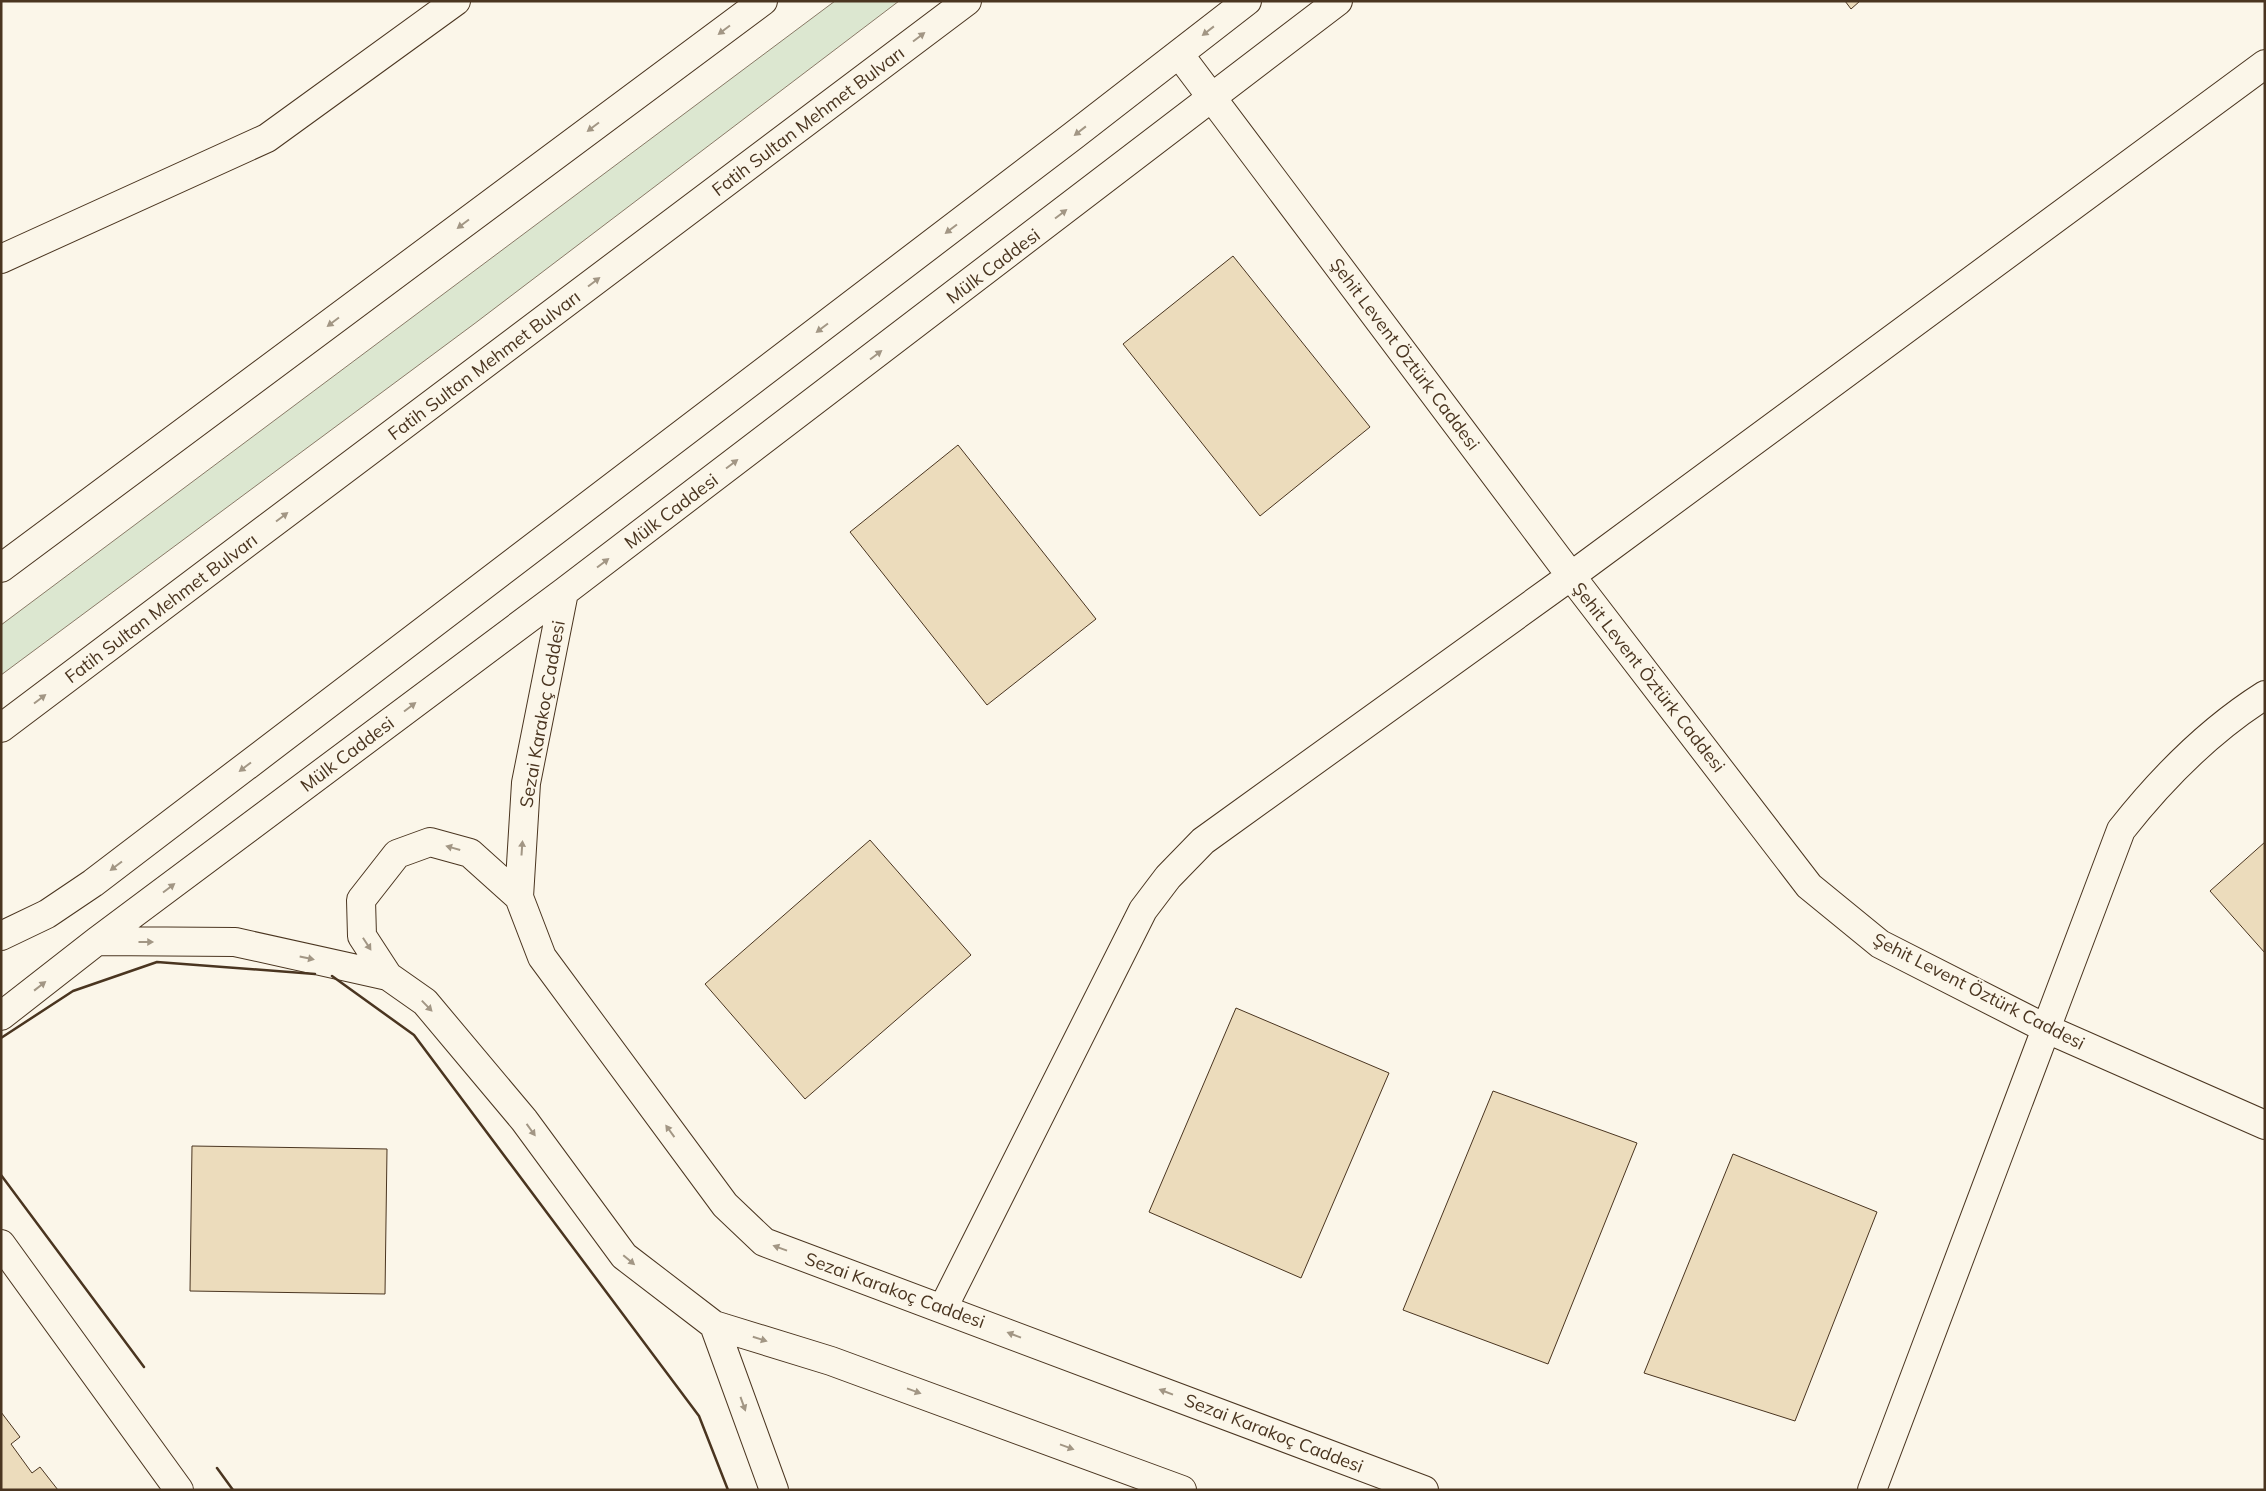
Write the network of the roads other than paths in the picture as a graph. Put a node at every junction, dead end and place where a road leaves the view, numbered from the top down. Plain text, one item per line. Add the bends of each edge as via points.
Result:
1 (456, 1) edge
2 (763, 1) edge
3 (967, 1) edge
4 (1247, 1) edge
5 (1338, 1) edge
6 (1179, 54) junction
7 (2265, 64) edge
8 (1213, 98) junction
9 (1, 259) edge
10 (1, 568) edge
11 (1571, 576) junction
12 (564, 592) junction
13 (2265, 695) edge
14 (1, 728) edge
15 (519, 896) junction
16 (1, 936) edge
17 (97, 941) junction
18 (388, 976) junction
19 (1, 1016) edge
20 (2047, 1029) junction
21 (2265, 1125) edge
22 (1, 1244) edge
23 (943, 1308) junction
24 (714, 1325) junction
25 (179, 1490) edge
26 (774, 1490) edge
27 (1182, 1490) edge
28 (1424, 1490) edge
29 (1872, 1490) edge

1 - 9 main road via 267,138
2 -> 10 main road
14 -> 3 main road, Fatih Sultan Mehmet Bulvarı
4 -> 6 main road
5 - 8 main road, Mülk Caddesi
6 - 8 main road, Şehit Levent Öztürk Caddesi
6 -> 16 main road via 93,883 47,914
7 - 11 main road
8 - 11 main road, Şehit Levent Öztürk Caddesi
12 -> 8 main road, Mülk Caddesi
11 - 20 main road, Şehit Levent Öztürk Caddesi via 1809,886 1880,944
11 - 23 main road via 1203,841 1168,877 1143,910
15 -> 12 main road, Sezai Karakoç Caddesi via 526,783
17 -> 12 main road, Mülk Caddesi
13 - 20 main road via 2201,743 2156,786 2121,830
15 -> 18 main road, Sezai Karakoç Caddesi via 470,853 430,842 396,854 361,900 362,936
23 -> 15 main road, Sezai Karakoç Caddesi via 764,1242 725,1205 542,957
17 -> 18 main road via 235,942
19 -> 17 main road, Mülk Caddesi
18 -> 24 main road via 425,1002 524,1120 624,1256
20 - 21 main road, Şehit Levent Öztürk Caddesi
20 - 29 main road
22 - 25 main road
28 -> 23 main road, Sezai Karakoç Caddesi
24 -> 26 main road
24 -> 27 main road via 831,1361

